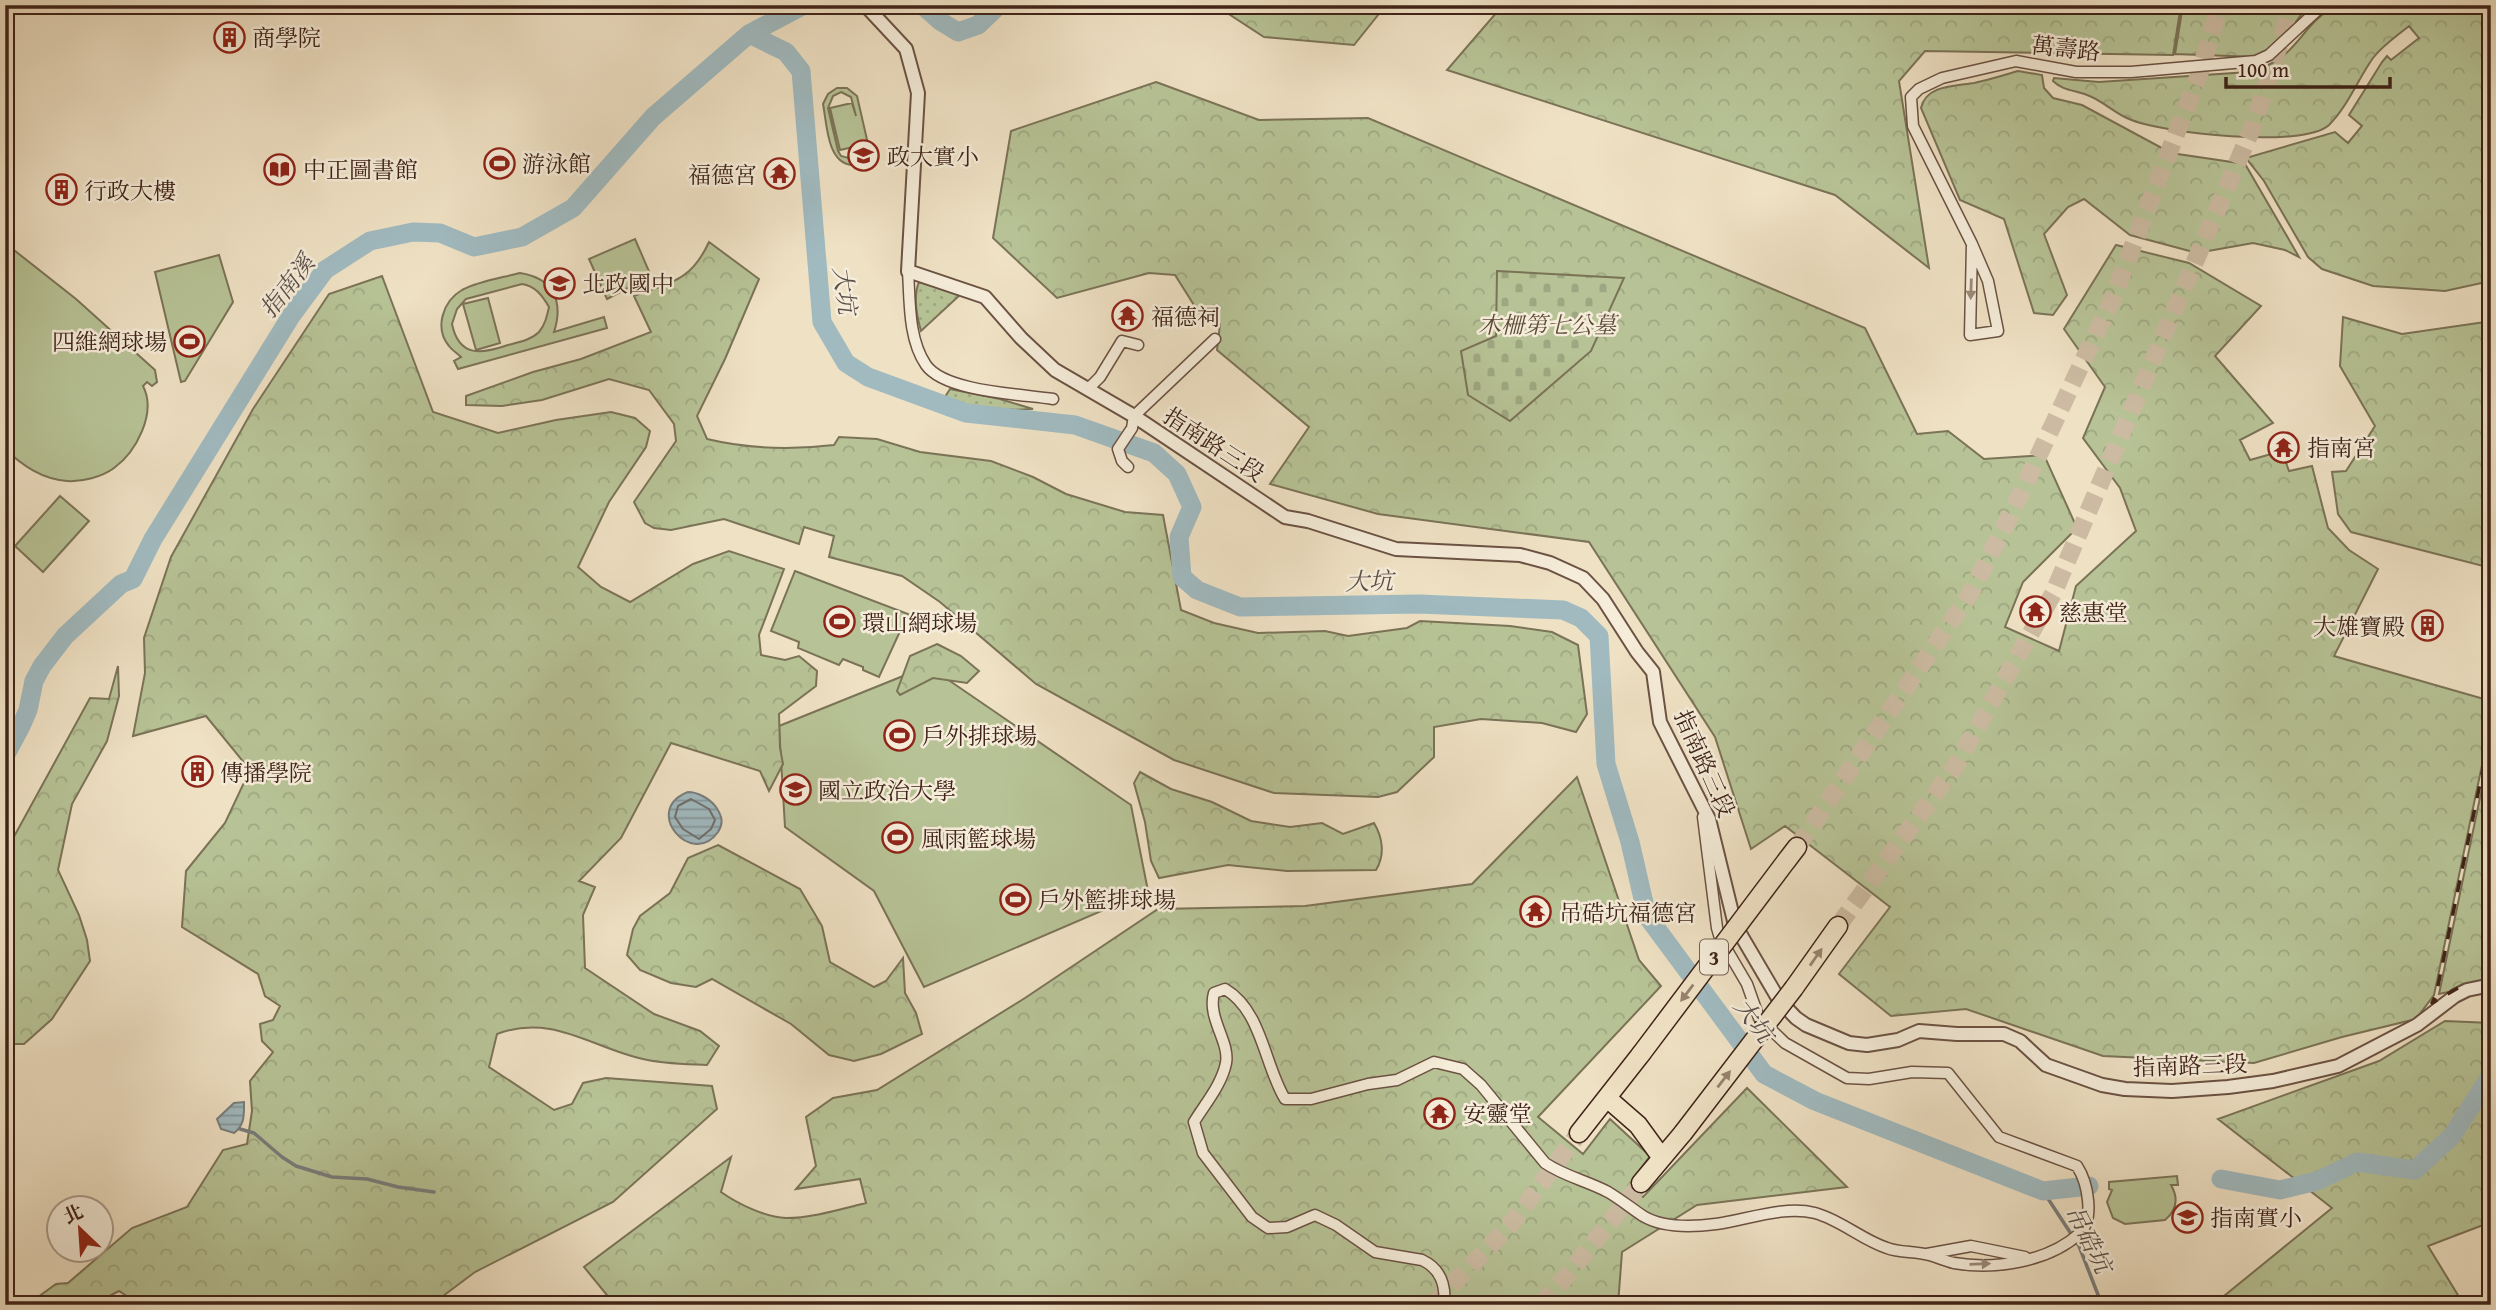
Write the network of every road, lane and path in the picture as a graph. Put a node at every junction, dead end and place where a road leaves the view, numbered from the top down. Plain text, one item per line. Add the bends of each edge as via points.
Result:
1 (865, 5) edge
2 (2323, 5) edge
3 (1972, 244) junction
4 (908, 271) junction
5 (1215, 338) dead end
6 (1138, 345) dead end
7 (1088, 389) junction
8 (1053, 399) dead end
9 (1133, 422) junction
10 (1128, 467) dead end
11 (1700, 799) junction
12 (1792, 853) tunnel mouth
13 (1838, 926) tunnel mouth
14 (2491, 985) edge
15 (1607, 1098) junction
16 (1579, 1133) tunnel mouth
17 (1662, 1158) junction
18 (1641, 1182) tunnel mouth
19 (1926, 1254) junction
20 (2035, 1259) junction
21 (1444, 1305) edge

1 - 4 street via 906,49 918,93
2 - 3 street, 萬壽路 via 2269,55 2256,61 2131,72 2076,72 2016,61 1942,78 1919,89 1911,97 1913,126
3 -> 3 street, 萬壽路 via 1970,322 1970,335 1998,331 1988,281
4 - 7 street, 指南路三段 via 985,298 1040,357
4 - 8 street via 913,329 932,372 953,384
5 - 9 street
6 - 7 street via 1122,341
7 - 9 street, 指南路三段
9 - 10 street via 1118,449
9 - 11 street, 指南路三段 via 1285,517 1396,549 1520,555 1583,578 1653,672 1660,722
11 - 14 street, 指南路三段 via 1716,842 1735,925 1779,1000 1806,1025 1849,1043 1898,1040 1919,1031 2004,1034 2057,1071 2102,1085 2172,1091 2228,1087 2338,1066 2417,1026 2455,996
11 - 20 street via 1717,928 1747,984 1759,1018 1785,1043 1847,1078 1948,1073 1999,1137 2077,1166 2088,1202 2086,1228 2057,1251
12 -> 15 highway, 3, bridge
17 -> 13 highway, bridge
15 - 16 highway, 3
15 - 17 highway via 1638,1125
17 - 18 highway
19 -> 20 street via 1976,1265
19 - 20 street via 1971,1246
19 - 21 street via 1886,1248 1815,1212 1685,1226 1646,1218 1610,1193 1545,1163 1463,1069 1434,1062 1397,1080 1311,1099 1284,1099 1257,1028 1237,996 1225,989 1214,993 1211,1004 1227,1061 1194,1122 1203,1153 1252,1217 1268,1228 1287,1227 1315,1215 1375,1252 1422,1260 1445,1285

